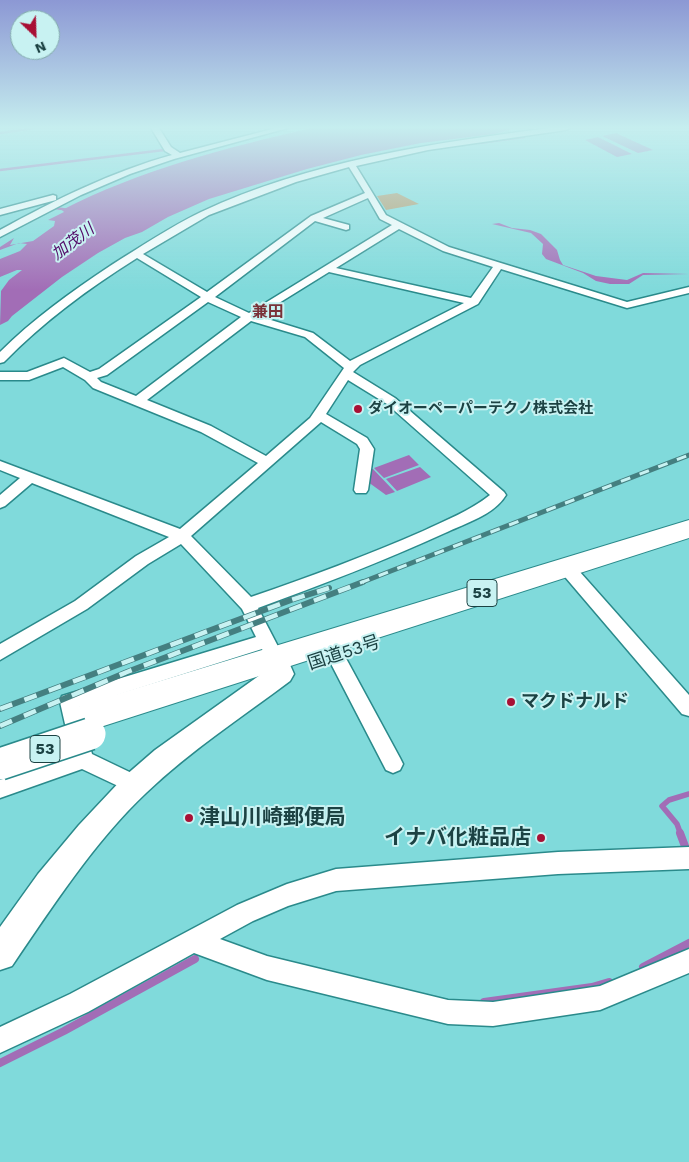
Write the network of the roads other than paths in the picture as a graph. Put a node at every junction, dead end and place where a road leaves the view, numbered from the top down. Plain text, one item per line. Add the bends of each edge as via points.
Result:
1 (102, 182) edge
2 (286, 182) edge
3 (361, 182) edge
4 (368, 195) junction
5 (63, 199) junction
6 (0, 212) edge
7 (314, 218) junction
8 (399, 225) junction
9 (346, 227) dead end
10 (0, 234) edge
11 (137, 254) junction
12 (498, 266) junction
13 (328, 269) junction
14 (689, 290) edge
15 (209, 298) junction
16 (474, 302) junction
17 (249, 318) junction
18 (0, 359) edge
19 (348, 371) junction
20 (0, 376) edge
21 (89, 377) junction
22 (137, 402) junction
23 (318, 416) junction
24 (267, 462) junction
25 (0, 465) edge
26 (30, 477) junction
27 (362, 490) dead end
28 (0, 503) edge
29 (689, 529) edge
30 (182, 536) junction
31 (689, 544) edge
32 (571, 573) junction
33 (248, 605) junction
34 (0, 653) edge
35 (336, 656) junction
36 (274, 658) junction
37 (689, 708) edge
38 (87, 737) junction
39 (0, 745) edge
40 (0, 764) edge
41 (393, 764) dead end
42 (135, 785) junction
43 (0, 789) edge
44 (689, 858) edge
45 (192, 940) junction
46 (0, 954) edge
47 (689, 961) edge
48 (0, 1040) edge

1 - 5 street
2 - 11 street via 189,222
3 - 4 street
4 - 7 street
4 - 8 street via 383,217
5 - 6 street via 43,199
5 - 10 street
7 - 9 street
7 - 15 street
8 - 12 street via 446,248
8 - 13 street
11 - 15 street
11 - 18 street via 82,289 30,330
12 - 14 street via 627,305
12 - 16 street
13 - 16 street
13 - 17 street
15 - 17 street
15 - 21 street via 103,372
16 - 19 street via 356,362
17 - 19 street via 309,335
17 - 22 street
19 - 23 street
19 - 33 street via 391,402 498,495 481,510 403,546
20 - 21 street via 28,376 64,362
21 - 22 street via 97,385
22 - 24 street via 186,421
23 - 24 street
23 - 27 street via 362,441 367,449
24 - 30 street
25 - 26 street
26 - 28 street
26 - 30 street
29 - 32 highway, 国道53号 / 53
30 - 33 street
30 - 34 street via 142,560 81,605
31 - 32 highway, 国道53号 / 53
32 - 35 highway, 国道53号 / 53
32 - 36 highway, 国道53号 / 53
32 - 37 street
33 - 36 street
35 - 36 highway, 国道53号 / 53
35 - 41 street
36 - 38 highway, 国道53号 / 53
36 - 42 street
38 - 39 highway, 国道53号 / 53
38 - 40 highway, 国道53号 / 53, bridge
38 - 42 street
38 - 43 street
42 - 46 street via 66,863
44 - 45 street via 558,863 336,880 287,895
45 - 47 street via 276,970 448,1012 493,1014 600,998
45 - 48 street via 79,1003

